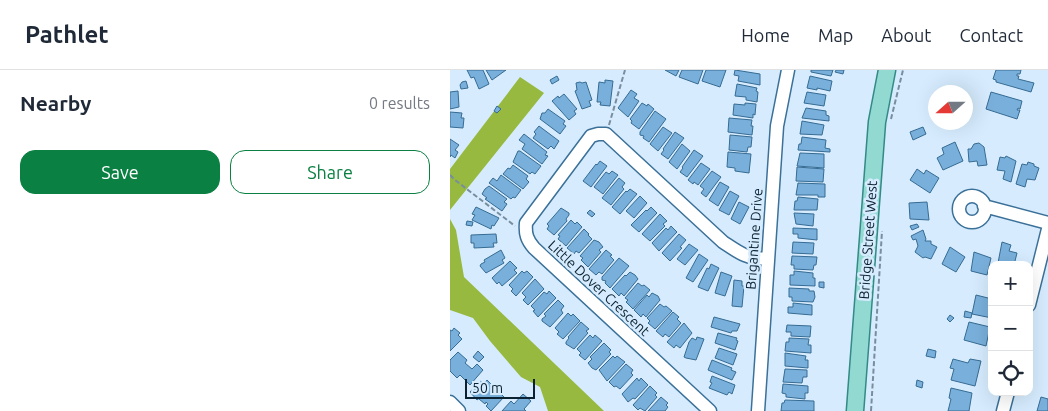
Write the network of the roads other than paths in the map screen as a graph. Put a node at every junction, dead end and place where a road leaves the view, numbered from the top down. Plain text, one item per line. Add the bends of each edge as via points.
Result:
1 (788, 70) edge
2 (887, 70) edge
3 (984, 206) dead end
4 (1048, 224) edge
5 (1048, 228) edge
6 (768, 259) junction
7 (1033, 288) edge
8 (1007, 396) edge
9 (450, 402) edge
10 (459, 411) edge
11 (710, 411) edge
12 (758, 411) edge
13 (855, 411) edge
14 (1003, 411) edge

1 - 6 street, Brigantine Drive via 778,126
2 - 13 main road, Bridge Street West via 877,122
3 - 4 street
5 - 7 street
6 - 11 street, Little Dover Crescent via 744,256 723,242 606,134 591,136 526,223 525,233 534,248
6 - 12 street, Brigantine Drive
8 - 14 street
9 - 10 street

